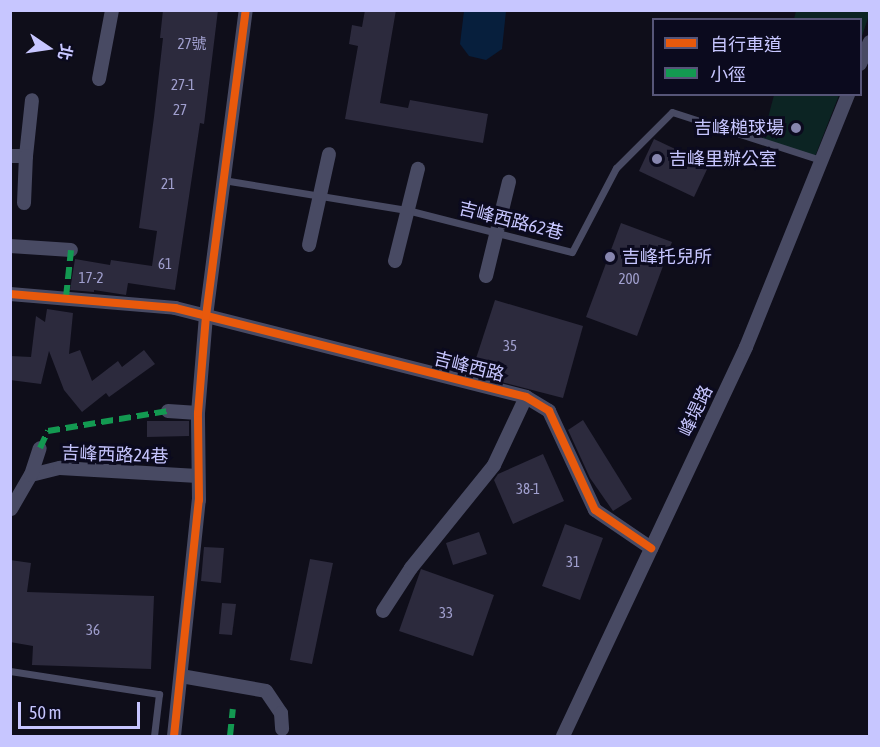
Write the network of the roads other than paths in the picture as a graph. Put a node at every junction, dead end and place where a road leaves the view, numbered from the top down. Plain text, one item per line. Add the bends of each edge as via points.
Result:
1 (112, 10) edge
2 (246, 10) edge
3 (870, 42) edge
4 (862, 62) edge
5 (99, 79) dead end
6 (847, 96) edge
7 (32, 100) dead end
8 (329, 154) dead end
9 (10, 156) edge
10 (26, 156) junction
11 (821, 160) junction
12 (418, 169) dead end
13 (223, 180) junction
14 (509, 182) dead end
15 (319, 194) junction
16 (24, 203) dead end
17 (407, 210) junction
18 (499, 233) junction
19 (309, 245) dead end
20 (10, 246) edge
21 (71, 250) dead end
22 (395, 261) dead end
23 (486, 276) dead end
24 (10, 294) edge
25 (206, 316) junction
26 (526, 397) junction
27 (168, 411) dead end
28 (198, 413) junction
29 (40, 448) dead end
30 (31, 475) junction
31 (198, 476) junction
32 (11, 509) edge
33 (651, 548) junction
34 (383, 611) dead end
35 (10, 671) edge
36 (181, 676) junction
37 (282, 729) dead end
38 (154, 736) edge
39 (174, 736) edge
40 (563, 736) edge

1 - 5 street
2 - 13 street
3 - 4 street
6 - 11 street, 峰堤路
7 - 10 street
8 - 15 street
9 - 10 street
10 - 16 street
11 - 18 lane, 吉峰西路62巷 via 672,112 616,168 572,252
11 - 33 street, 峰堤路 via 746,347
12 - 17 street
13 - 15 lane, 吉峰西路62巷
13 - 25 street
14 - 18 street
15 - 17 lane, 吉峰西路62巷
15 - 19 street
17 - 18 lane, 吉峰西路62巷
17 - 22 street
18 - 23 street
20 - 21 street
24 - 25 street, 吉峰西路 via 175,308
25 - 26 street, 吉峰西路
25 - 28 street
26 - 33 street, 吉峰西路 via 549,411 595,510
26 - 34 street, 吉峰西路 via 494,465 411,568
27 - 28 street
28 - 31 street
29 - 30 street
30 - 31 street, 吉峰西路24巷 via 60,468
30 - 32 street
31 - 36 street via 199,500
33 - 40 street, 峰堤路
35 - 38 lane via 159,694
36 - 37 street via 266,691 281,713
36 - 39 street

